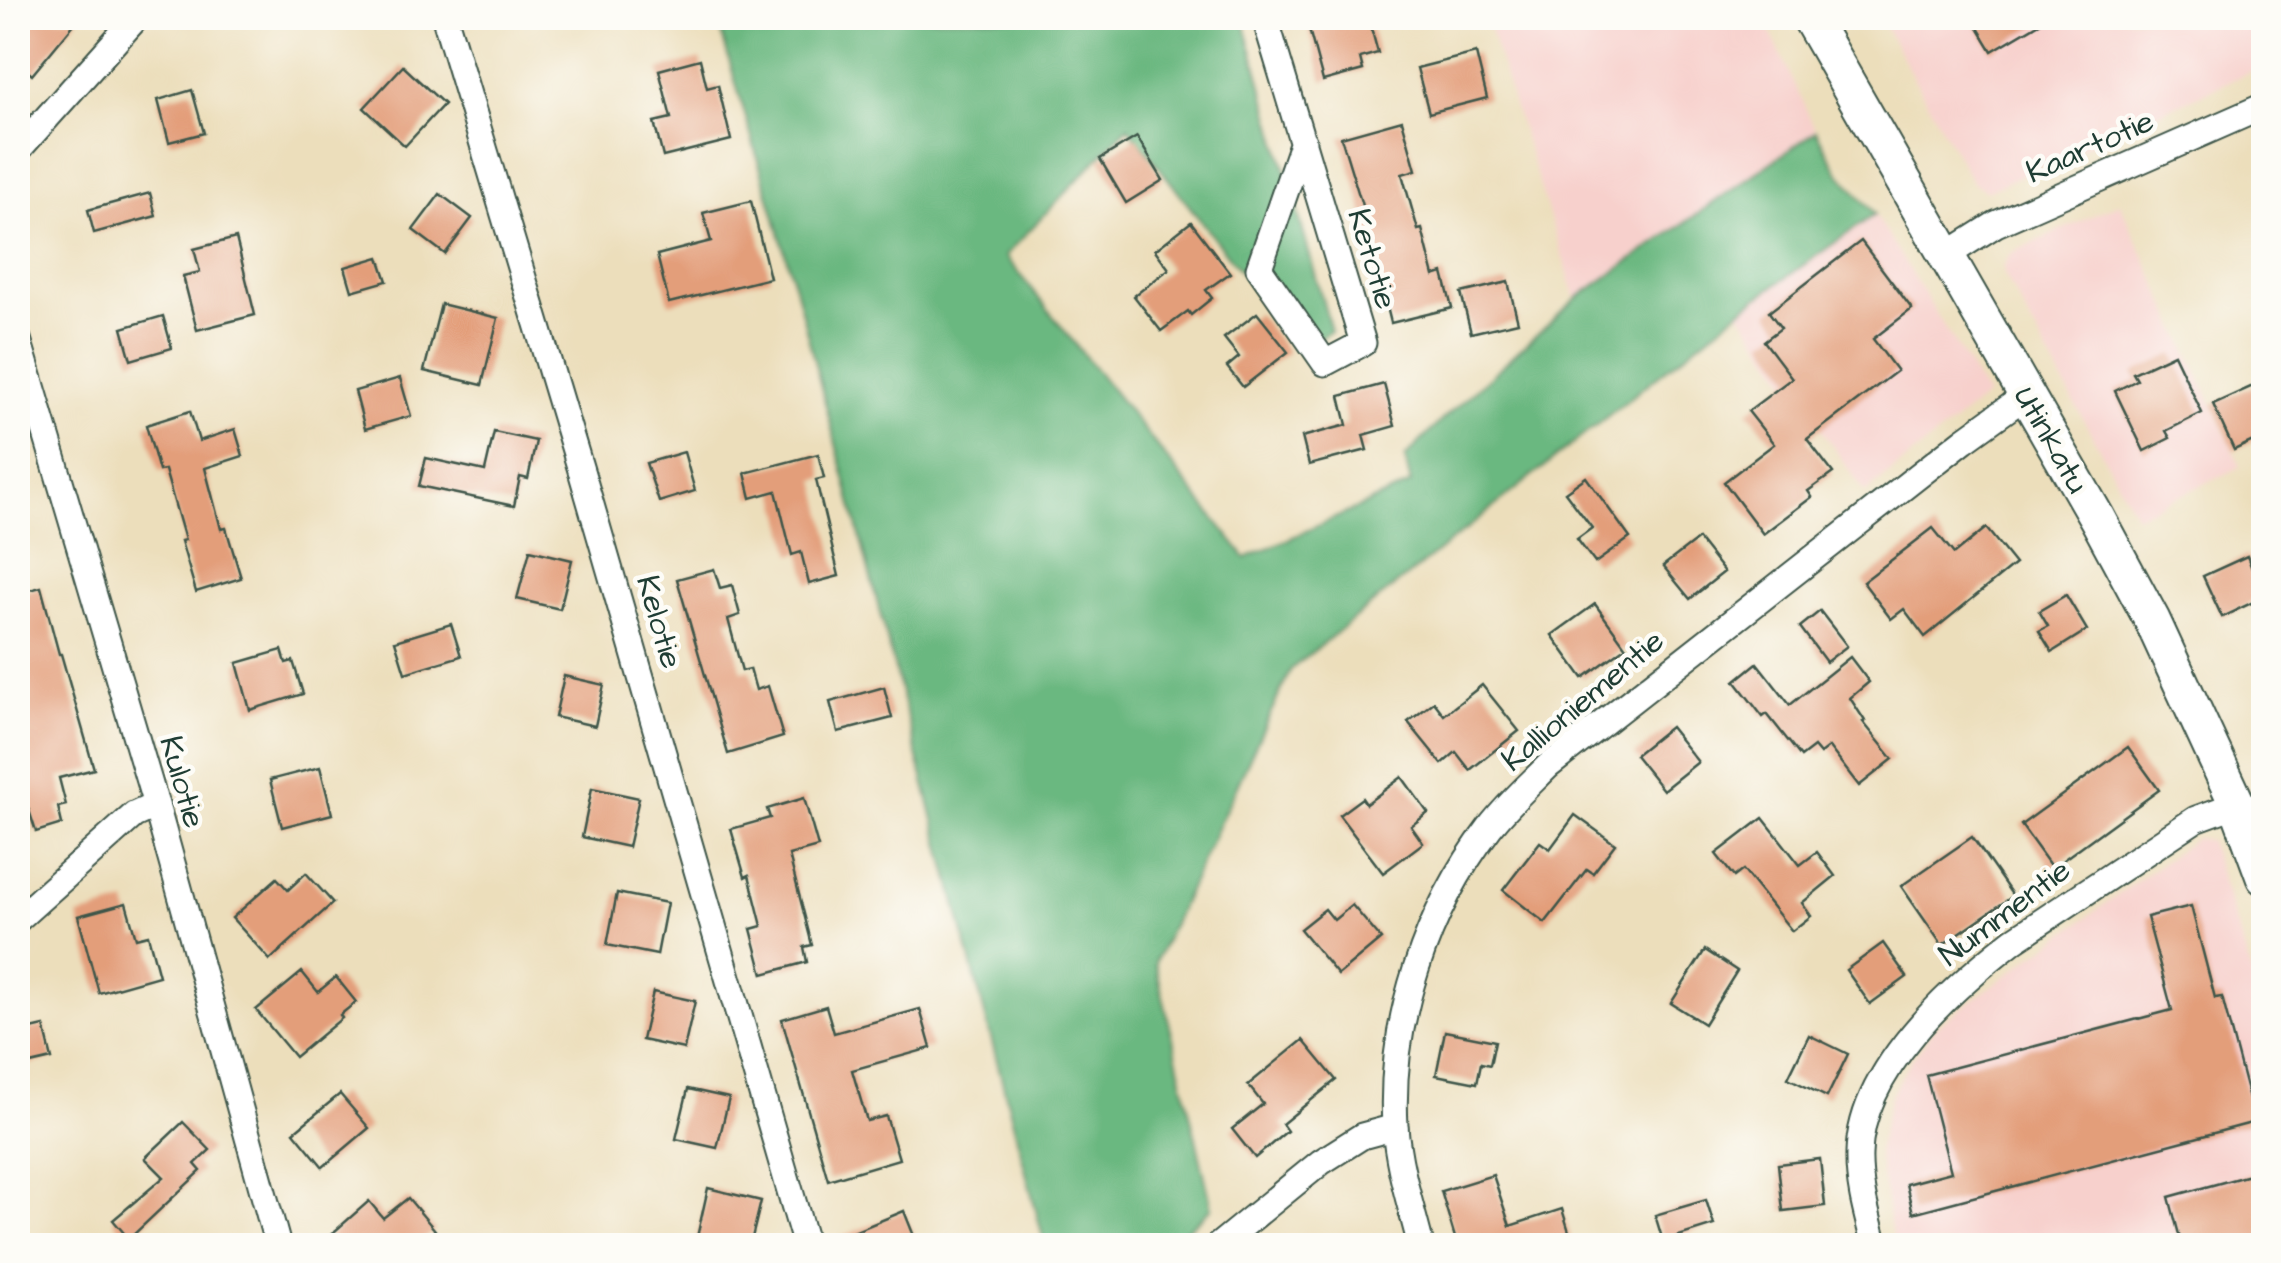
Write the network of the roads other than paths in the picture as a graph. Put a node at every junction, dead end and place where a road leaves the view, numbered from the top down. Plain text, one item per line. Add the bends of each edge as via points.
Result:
1 (136, 18) edge
2 (445, 18) edge
3 (1264, 18) edge
4 (1810, 18) edge
5 (2264, 106) edge
6 (1303, 141) junction
7 (18, 150) edge
8 (1947, 255) junction
9 (18, 339) edge
10 (2025, 396) junction
11 (2237, 804) junction
12 (156, 805) junction
13 (2264, 877) edge
14 (18, 919) edge
15 (1395, 1127) junction
16 (278, 1246) edge
17 (806, 1246) edge
18 (1218, 1246) edge
19 (1421, 1246) edge
20 (1875, 1246) edge

1 - 7 street
2 - 17 street, Kelotie
3 - 6 street, Ketotie
4 - 8 street, Utinkatu
5 - 8 street, Kaartotie via 1996,224
6 - 6 street, Ketotie via 1259,268 1325,364 1364,343
8 - 10 street, Utinkatu
9 - 12 street, Kulotie
10 - 11 street, Utinkatu via 2152,620
10 - 15 street, Kallioniementie via 1548,766 1490,828 1457,879 1411,984 1395,1080
11 - 13 street, Utinkatu
11 - 20 street, Nummentie via 2196,819 2014,940 1900,1049 1862,1131 1859,1153
12 - 14 street via 134,816
12 - 16 street, Kulotie
15 - 18 street via 1362,1136 1321,1162
15 - 19 street, Kallioniementie

